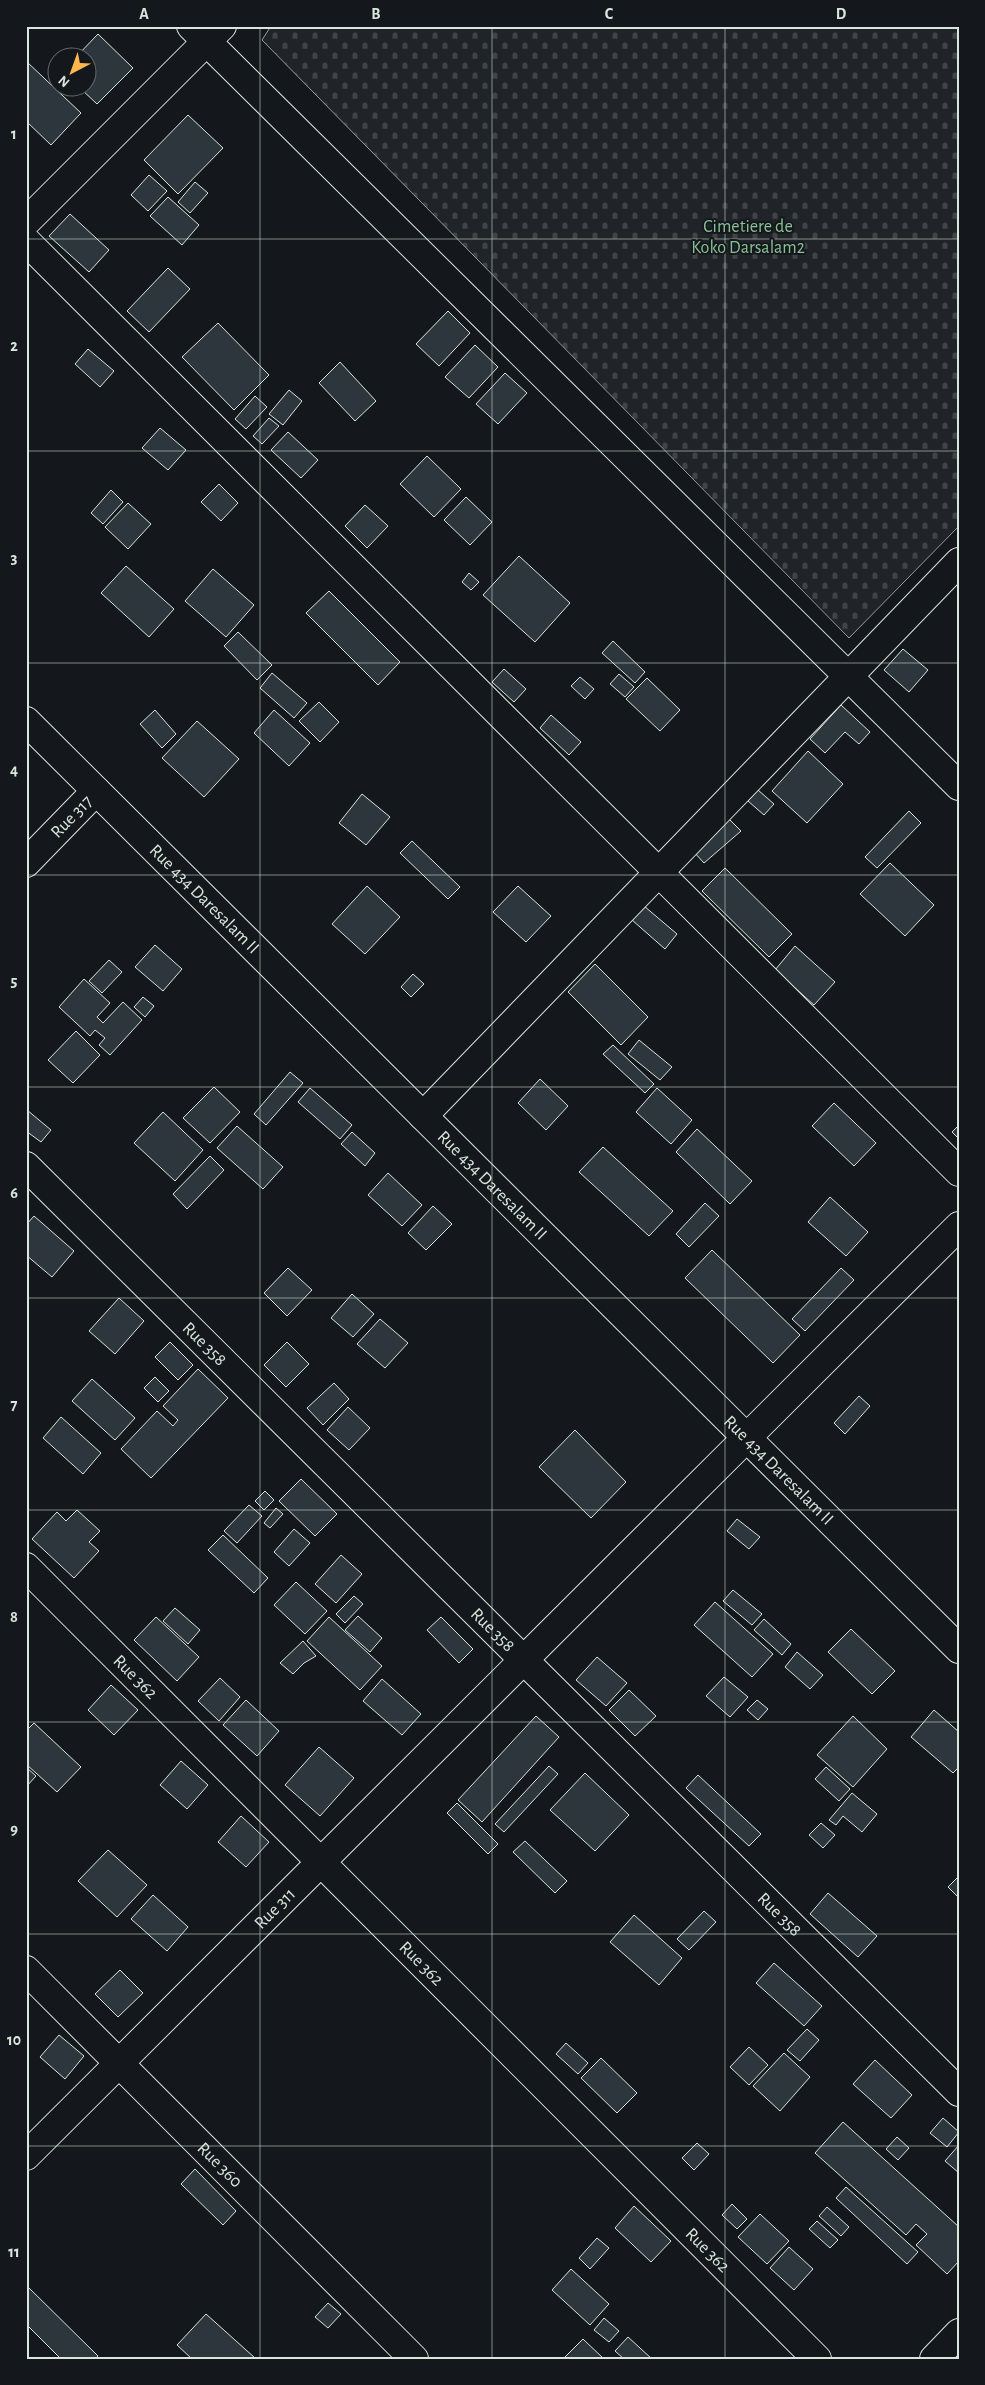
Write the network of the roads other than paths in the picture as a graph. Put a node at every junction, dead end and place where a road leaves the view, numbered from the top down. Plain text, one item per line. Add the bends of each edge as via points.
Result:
1 (207, 31) edge
2 (26, 222) edge
3 (26, 241) edge
4 (959, 562) edge
5 (848, 676) junction
6 (26, 721) edge
7 (959, 786) edge
8 (96, 791) junction
9 (26, 864) edge
10 (659, 872) junction
11 (423, 1116) junction
12 (26, 1166) edge
13 (959, 1172) edge
14 (959, 1226) edge
15 (746, 1438) junction
16 (26, 1567) edge
17 (959, 1649) edge
18 (524, 1660) junction
19 (320, 1862) junction
20 (26, 1970) edge
21 (119, 2063) junction
22 (959, 2092) edge
23 (26, 2156) edge
24 (959, 2333) edge
25 (414, 2359) edge
26 (817, 2359) edge
27 (934, 2359) edge

1 - 2 street
1 - 5 street
3 - 10 street
4 - 5 street
5 - 7 street
5 - 10 street
6 - 8 street, Rue 434 Daresalam II
8 - 9 street, Rue 317
8 - 11 street, Rue 434 Daresalam II
10 - 11 street
10 - 13 street
11 - 15 street, Rue 434 Daresalam II
12 - 18 street, Rue 358
14 - 15 street, Rue 311
15 - 17 street, Rue 434 Daresalam II
15 - 18 street, Rue 311
16 - 19 street, Rue 362
18 - 19 street, Rue 311
18 - 22 street, Rue 358
19 - 21 street, Rue 311
19 - 26 street, Rue 362
20 - 21 street, Rue 360
21 - 23 street, Rue 311
21 - 25 street, Rue 360
24 - 27 street

